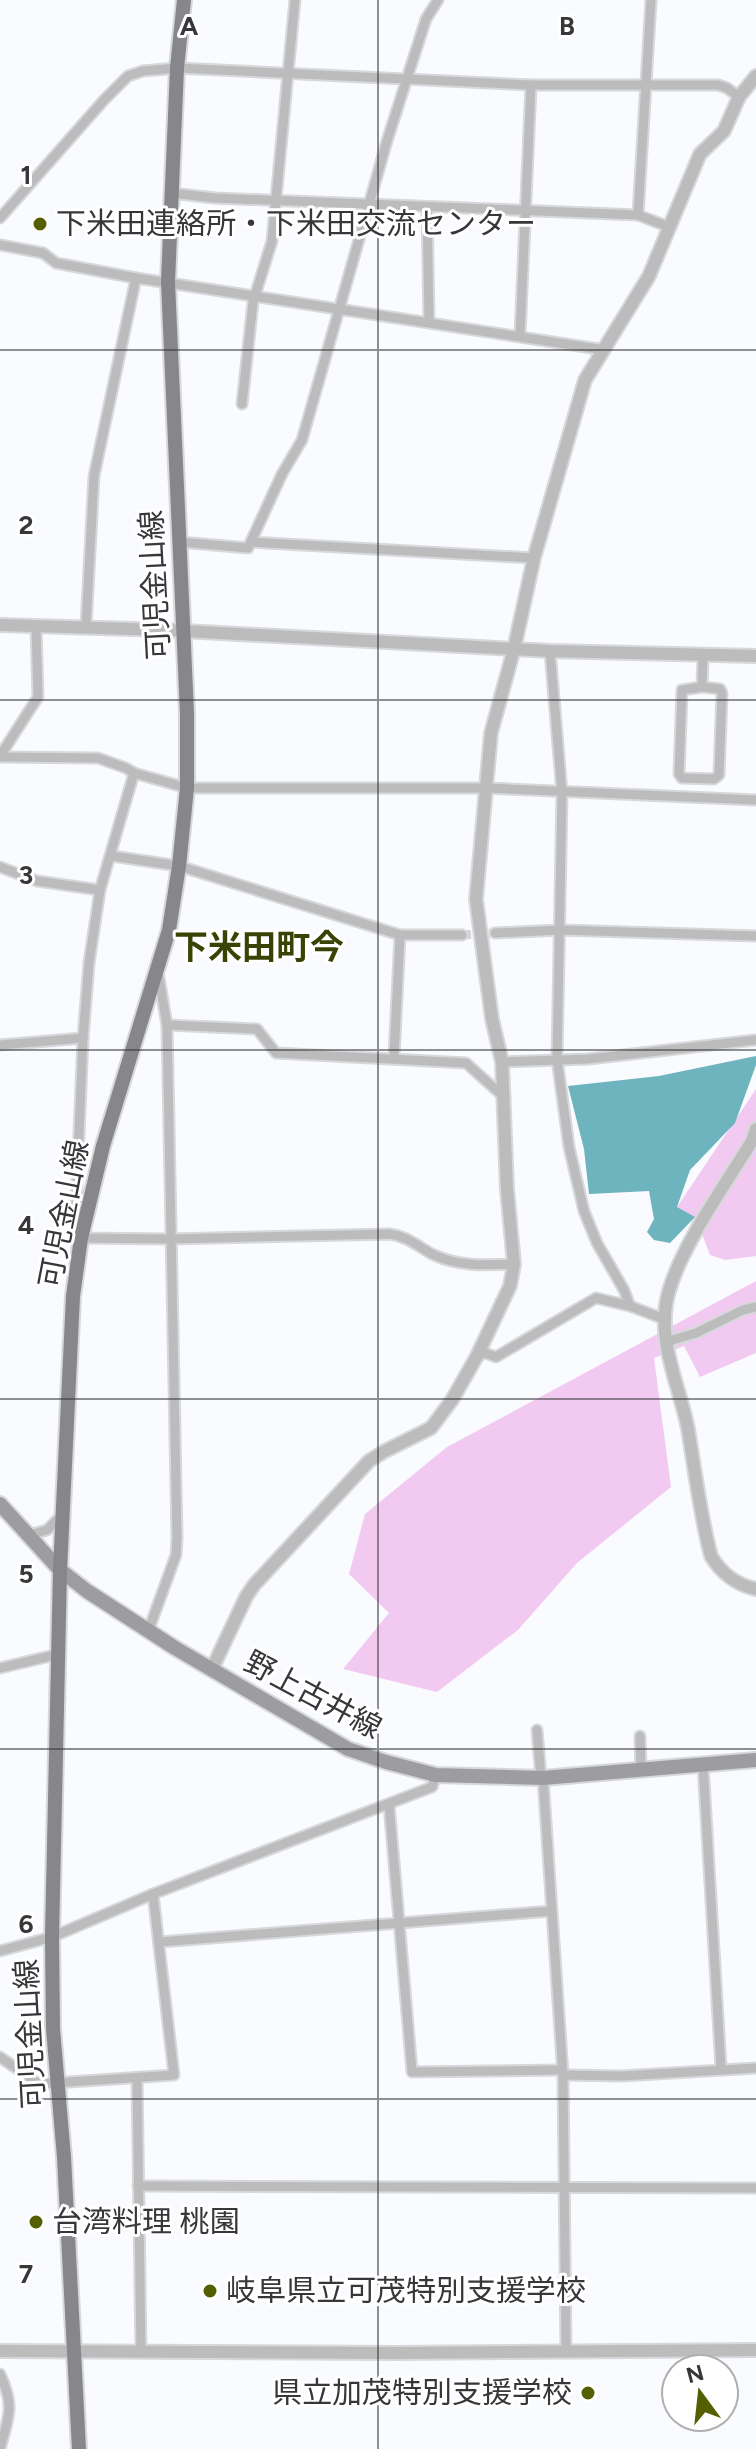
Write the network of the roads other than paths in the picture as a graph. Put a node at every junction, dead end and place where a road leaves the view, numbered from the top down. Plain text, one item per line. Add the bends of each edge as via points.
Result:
1 (184, 0) edge
2 (295, 0) edge
3 (438, 0) edge
4 (651, 0) edge
5 (177, 68) junction
6 (289, 75) junction
7 (756, 76) edge
8 (408, 78) junction
9 (531, 85) junction
10 (647, 86) junction
11 (739, 97) junction
12 (171, 193) junction
13 (277, 201) junction
14 (369, 204) junction
15 (427, 207) junction
16 (526, 212) junction
17 (638, 215) junction
18 (0, 218) edge
19 (669, 227) junction
20 (0, 245) edge
21 (136, 278) junction
22 (168, 282) junction
23 (257, 295) junction
24 (341, 308) junction
25 (429, 321) junction
26 (520, 335) junction
27 (605, 350) junction
28 (242, 404) dead end
29 (180, 542) junction
30 (251, 542) junction
31 (534, 558) junction
32 (0, 625) edge
33 (86, 626) junction
34 (36, 627) junction
35 (184, 631) junction
36 (514, 649) junction
37 (550, 651) junction
38 (703, 655) junction
39 (756, 656) edge
40 (702, 687) junction
41 (0, 756) edge
42 (134, 773) junction
43 (187, 788) junction
44 (485, 788) junction
45 (562, 793) junction
46 (756, 800) edge
47 (112, 856) junction
48 (179, 866) junction
49 (0, 867) edge
50 (100, 890) junction
51 (561, 930) junction
52 (495, 933) tunnel mouth
53 (400, 935) junction
54 (462, 935) tunnel mouth
55 (756, 936) edge
56 (157, 964) junction
57 (167, 1025) junction
58 (83, 1038) junction
59 (756, 1040) edge
60 (0, 1045) edge
61 (394, 1057) junction
62 (557, 1059) junction
63 (502, 1062) junction
64 (505, 1098) junction
65 (756, 1129) edge
66 (81, 1238) junction
67 (170, 1239) junction
68 (514, 1264) junction
69 (630, 1306) junction
70 (756, 1307) edge
71 (664, 1319) junction
72 (666, 1342) junction
73 (477, 1356) junction
74 (0, 1504) edge
75 (63, 1515) junction
76 (29, 1535) junction
77 (60, 1570) junction
78 (756, 1589) edge
79 (149, 1629) junction
80 (59, 1654) junction
81 (0, 1668) edge
82 (212, 1669) junction
83 (537, 1730) dead end
84 (640, 1736) dead end
85 (756, 1760) edge
86 (703, 1765) junction
87 (641, 1770) junction
88 (436, 1775) junction
89 (542, 1778) junction
90 (389, 1804) junction
91 (153, 1894) junction
92 (551, 1911) junction
93 (401, 1925) junction
94 (52, 1937) junction
95 (160, 1942) junction
96 (0, 1951) edge
97 (0, 2057) edge
98 (721, 2068) junction
99 (756, 2068) edge
100 (562, 2073) junction
101 (137, 2078) junction
102 (56, 2083) junction
103 (138, 2186) junction
104 (563, 2186) junction
105 (756, 2188) edge
106 (756, 2350) edge
107 (0, 2351) edge
108 (73, 2351) junction
109 (141, 2352) junction
110 (566, 2352) junction
111 (0, 2374) edge
112 (0, 2449) edge
113 (79, 2449) edge

1 - 5 main road, 可児金山線
2 - 6 street
3 - 8 street via 426,19
4 - 10 street
5 - 6 street
5 - 12 main road, 可児金山線
5 - 18 street via 128,76
6 - 8 street
6 - 13 street
7 - 11 street
8 - 9 street
8 - 14 street
9 - 10 street
9 - 16 street
10 - 11 street via 718,85
10 - 17 street
11 - 19 street via 724,131 700,154
12 - 13 street
12 - 22 main road, 可児金山線
13 - 14 street
13 - 23 street
14 - 15 street
14 - 24 street
15 - 16 street
15 - 25 street
16 - 17 street
16 - 26 street
17 - 19 street
19 - 27 street via 649,276
20 - 21 street via 43,253 56,263
21 - 22 street
21 - 33 street via 94,476
22 - 23 street
22 - 29 main road, 可児金山線
23 - 24 street
23 - 28 street
24 - 25 street
24 - 30 street via 302,440
25 - 26 street
26 - 27 street
27 - 31 street via 585,380
29 - 30 street via 248,548
29 - 35 main road, 可児金山線
30 - 31 street
31 - 36 street
32 - 34 street
33 - 34 street
33 - 35 street
34 - 41 street via 38,697
35 - 36 street
35 - 43 main road, 可児金山線
36 - 37 street
36 - 44 street via 491,733
37 - 38 street
37 - 45 street
38 - 39 street
38 - 40 street
40 - 40 street via 682,690 682,778 719,775 722,693
41 - 42 street via 98,758
42 - 43 street
42 - 47 street
43 - 44 street
43 - 48 main road, 可児金山線
44 - 45 street
44 - 63 street via 476,899
45 - 46 street
45 - 51 street
47 - 48 street
47 - 50 street
48 - 53 street
48 - 56 main road, 可児金山線 via 169,930
49 - 50 street via 37,881
50 - 58 street
51 - 52 street
51 - 55 street
51 - 62 street
53 - 54 street
53 - 61 street
56 - 57 street
56 - 66 main road, 可児金山線
57 - 61 street via 257,1029 276,1053
57 - 67 street
58 - 60 street
58 - 66 street via 76,1205
59 - 62 street
61 - 64 street via 466,1063
62 - 63 street
62 - 69 street via 584,1211
63 - 64 street
64 - 68 street
65 - 71 street via 687,1250 669,1290
66 - 67 street
66 - 75 main road, 可児金山線 via 73,1296
67 - 68 street via 389,1234 452,1262
67 - 79 street via 177,1538 176,1555
68 - 73 street via 510,1286
69 - 71 street
69 - 73 street via 596,1298 496,1357
70 - 72 street
71 - 72 street
72 - 78 street via 711,1556 732,1580
73 - 82 street via 431,1428 369,1461 266,1570 246,1597
74 - 76 main road, 野上古井線
75 - 76 street via 47,1530
75 - 77 main road, 可児金山線
76 - 77 main road, 野上古井線
77 - 79 main road, 野上古井線
77 - 80 main road, 可児金山線
79 - 82 main road, 野上古井線
80 - 81 street
80 - 94 main road, 可児金山線
82 - 88 main road, 野上古井線 via 348,1749
83 - 89 street
84 - 87 street
85 - 86 main road, 野上古井線
86 - 87 main road, 野上古井線
86 - 98 street
87 - 89 main road, 野上古井線
88 - 89 main road, 野上古井線
88 - 90 street via 432,1787
89 - 92 street
90 - 91 street
90 - 93 street
91 - 94 street
91 - 95 street
92 - 93 street
92 - 100 street
93 - 95 street
93 - 100 street via 412,2072
94 - 96 street
94 - 102 main road, 可児金山線
95 - 101 street via 174,2075
97 - 102 street via 39,2084
98 - 99 street
98 - 100 street via 622,2076
100 - 104 street
101 - 102 street
101 - 103 street
102 - 108 main road, 可児金山線
103 - 104 street
103 - 109 street
104 - 105 street
104 - 110 street
106 - 110 street
107 - 108 street
108 - 109 street
108 - 113 main road, 可児金山線
109 - 110 street
111 - 112 street via 10,2396

